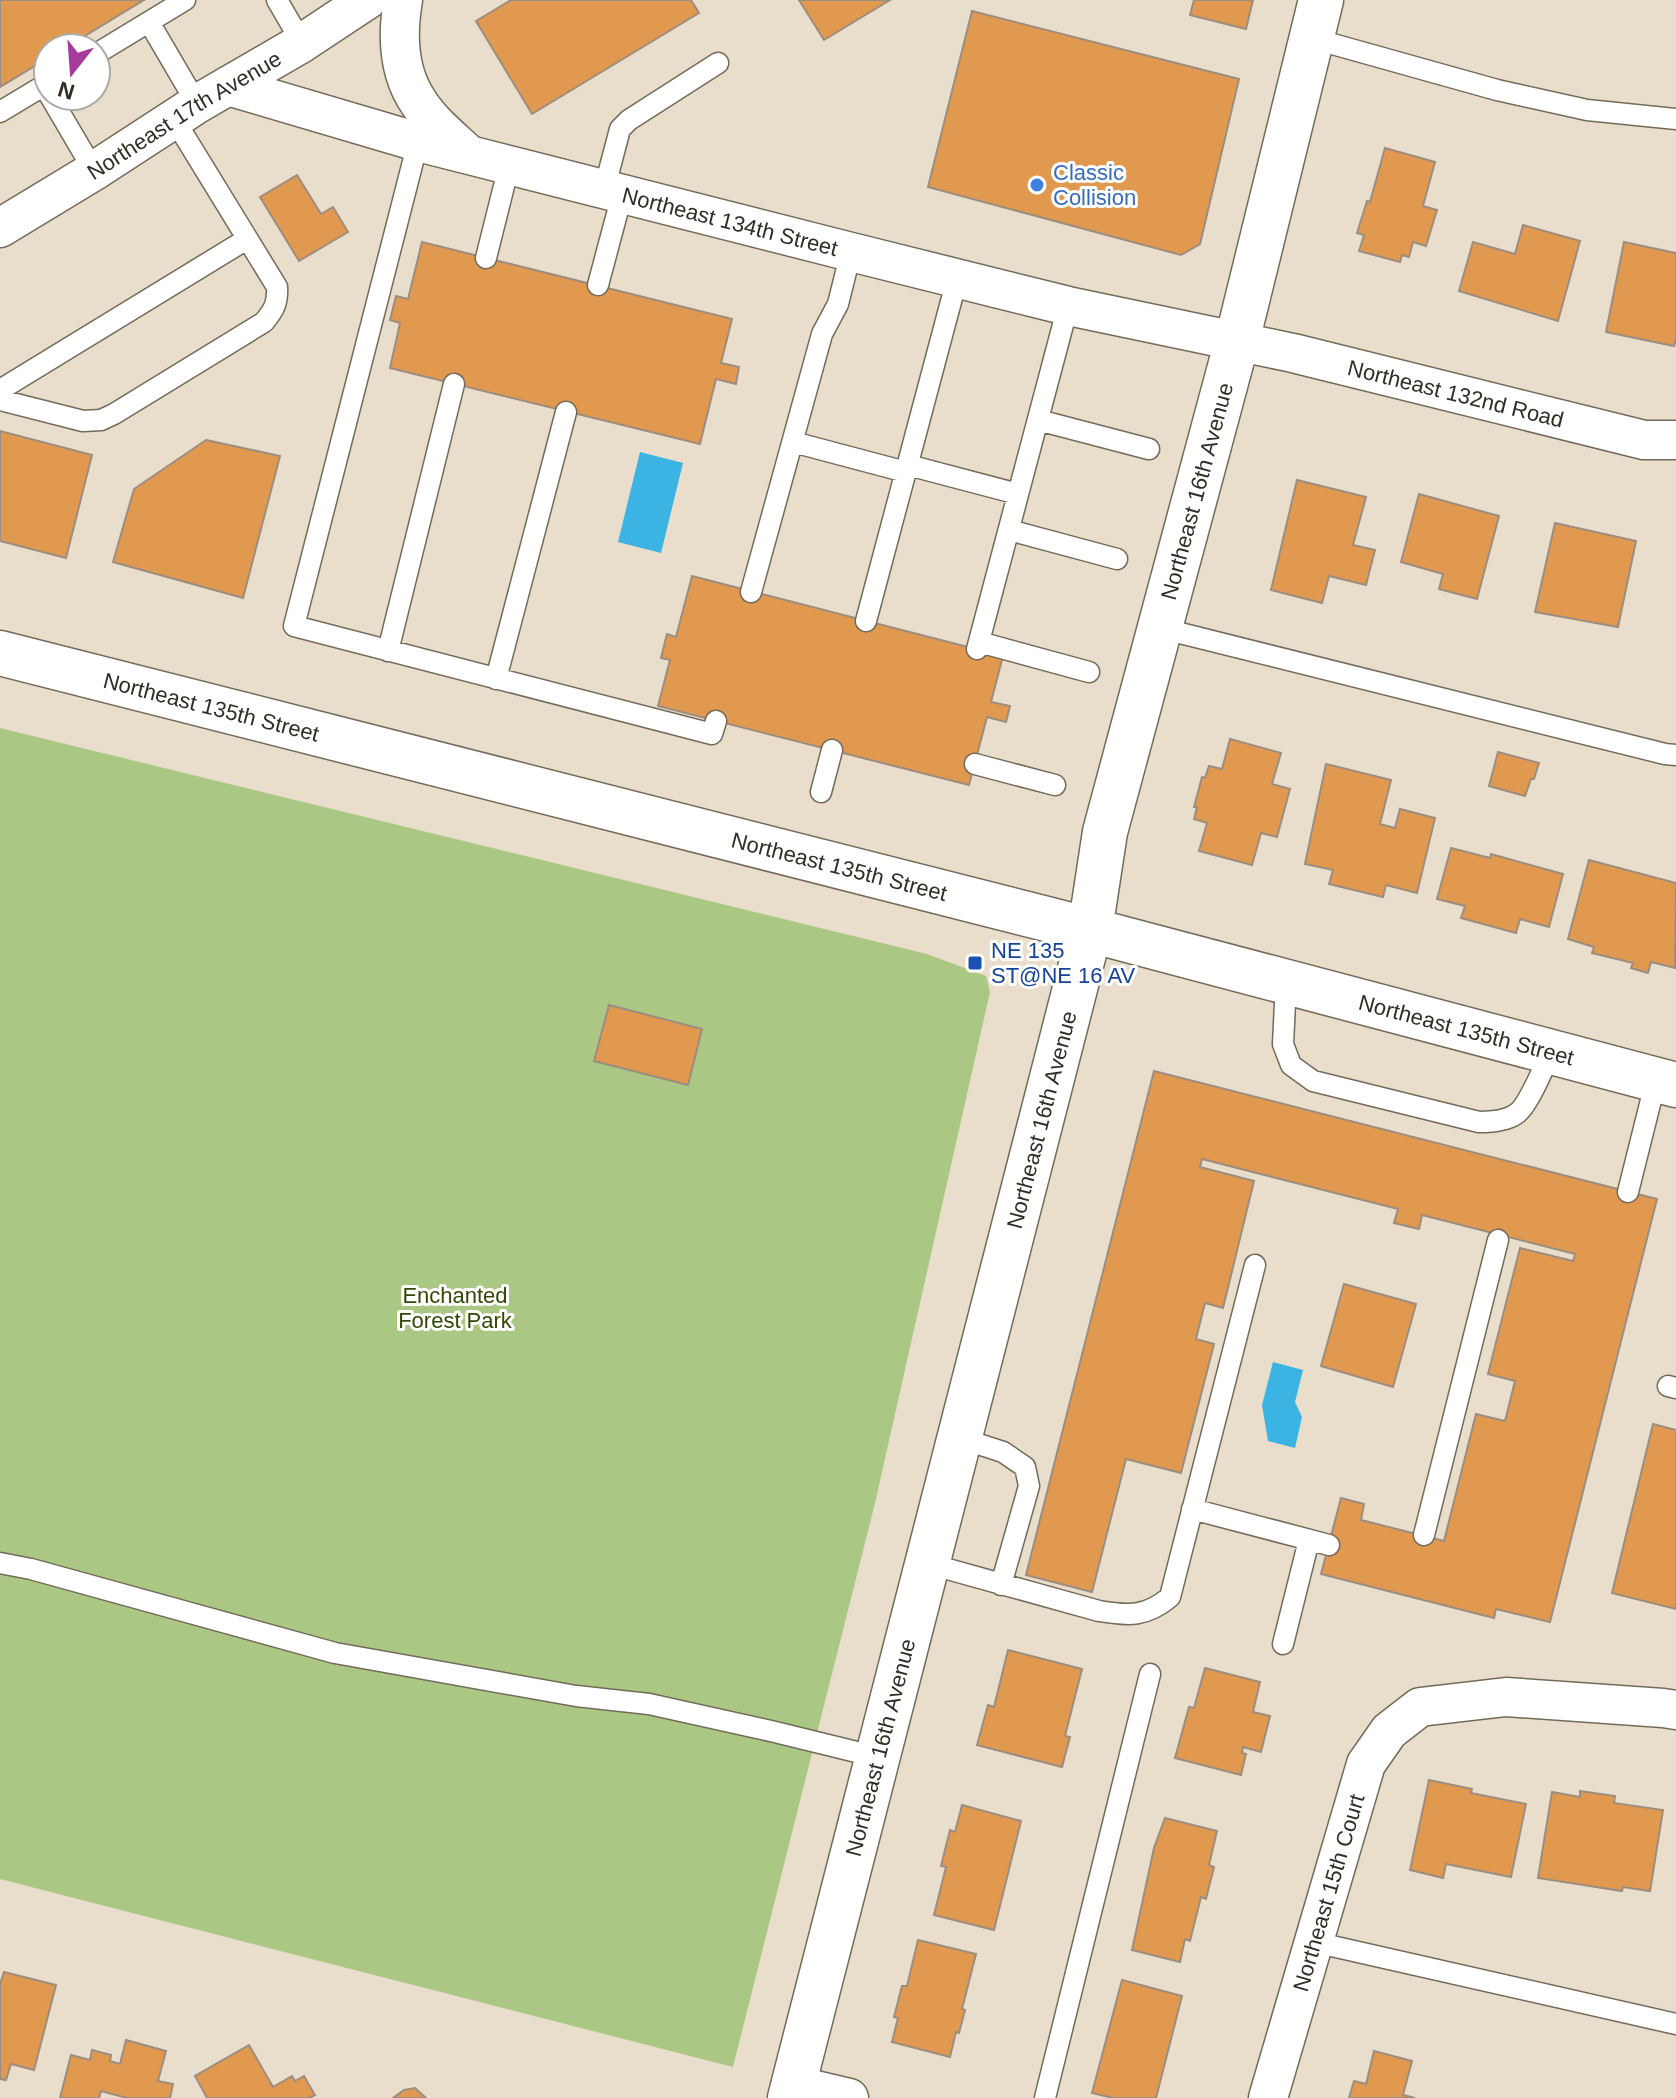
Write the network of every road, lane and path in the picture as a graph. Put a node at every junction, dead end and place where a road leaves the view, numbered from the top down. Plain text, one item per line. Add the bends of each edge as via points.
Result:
1 (185, 0) edge
2 (277, 0) edge
3 (367, 0) edge
4 (403, 0) edge
5 (1316, 19) edge
6 (149, 22) junction
7 (302, 43) junction
8 (112, 44) edge
9 (718, 63) dead end
10 (32, 97) edge
11 (200, 103) junction
12 (0, 112) edge
13 (61, 112) edge
14 (1676, 119) edge
15 (418, 142) junction
16 (469, 155) junction
17 (509, 166) junction
18 (94, 171) junction
19 (613, 192) junction
20 (0, 228) edge
21 (247, 239) junction
22 (851, 252) junction
23 (486, 258) dead end
24 (957, 279) junction
25 (598, 285) dead end
26 (1068, 306) junction
27 (1237, 341) junction
28 (454, 384) dead end
29 (0, 390) edge
30 (0, 400) edge
31 (566, 412) dead end
32 (1038, 420) junction
33 (1676, 440) edge
34 (793, 442) junction
35 (1149, 449) dead end
36 (907, 469) junction
37 (1018, 494) junction
38 (1009, 530) junction
39 (1117, 559) dead end
40 (751, 592) dead end
41 (866, 621) dead end
42 (1160, 628) junction
43 (388, 651) junction
44 (0, 653) edge
45 (1089, 672) dead end
46 (496, 679) junction
47 (716, 721) dead end
48 (832, 750) dead end
49 (1676, 755) edge
50 (975, 764) dead end
51 (1055, 785) dead end
52 (821, 792) dead end
53 (1090, 930) junction
54 (1286, 982) junction
55 (1551, 1052) junction
56 (1666, 1083) edge
57 (1628, 1192) dead end
58 (1498, 1240) dead end
59 (1255, 1265) dead end
60 (960, 1438) junction
61 (1192, 1509) junction
62 (1424, 1535) dead end
63 (0, 1563) edge
64 (926, 1563) junction
65 (1001, 1585) junction
66 (1283, 1644) dead end
67 (1150, 1674) dead end
68 (1676, 1710) edge
69 (877, 1757) junction
70 (1314, 1942) junction
71 (1676, 2024) edge
72 (792, 2091) edge
73 (849, 2098) edge
74 (1045, 2098) edge
75 (1268, 2098) edge

1 - 6 lane
2 - 7 lane
3 - 7 street, Northeast 17th Avenue
4 - 16 street via 399,39 409,86 432,120
5 - 14 lane via 1497,90 1587,110
5 - 27 street, Northeast 16th Avenue
6 - 8 lane
6 - 11 lane
7 - 11 street, Northeast 17th Avenue
9 - 19 lane via 620,129
10 - 12 lane
11 - 15 street, Northeast 134th Street
11 - 18 street, Northeast 17th Avenue
11 - 21 lane
13 - 18 lane
15 - 16 street, Northeast 134th Street
15 - 43 lane via 294,626
16 - 17 street, Northeast 134th Street
17 - 19 street, Northeast 134th Street
17 - 23 lane
18 - 20 street, Northeast 17th Avenue
19 - 22 street, Northeast 134th Street
19 - 25 lane
21 - 29 lane
21 - 30 lane via 277,287 278,301 264,322 101,420 83,421
22 - 24 street, Northeast 134th Street
22 - 34 lane
24 - 26 street, Northeast 134th Street
24 - 36 lane
26 - 27 street, Northeast 134th Street
26 - 32 lane
27 - 33 street, Northeast 132nd Road via 1644,440
27 - 42 street, Northeast 16th Avenue
28 - 43 lane
31 - 46 lane
32 - 35 lane
32 - 37 lane
34 - 36 lane
34 - 40 lane
36 - 37 lane
36 - 41 lane
37 - 38 lane
38 - 39 lane
38 - 45 lane via 978,646
42 - 49 lane
42 - 53 street, Northeast 16th Avenue via 1105,832
43 - 46 lane
44 - 53 street, Northeast 135th Street
46 - 47 lane via 712,734
48 - 52 lane
50 - 51 lane
53 - 54 street, Northeast 135th Street
53 - 60 street, Northeast 16th Avenue
54 - 55 street, Northeast 135th Street
54 - 55 lane via 1283,1044 1291,1065 1313,1081 1495,1122 1524,1106
55 - 56 street, Northeast 135th Street
56 - 57 lane
58 - 62 lane
59 - 61 lane
60 - 64 street, Northeast 16th Avenue
60 - 65 lane via 1003,1452 1025,1467 1029,1486
61 - 65 lane via 1170,1597 1156,1608 1118,1614
61 - 66 lane via 1319,1542
63 - 69 lane via 335,1653 649,1704
64 - 65 lane
64 - 69 street, Northeast 16th Avenue
67 - 74 lane
68 - 70 street, Northeast 15th Court via 1506,1697 1420,1707 1389,1731 1366,1764
69 - 72 street, Northeast 16th Avenue
70 - 71 lane
70 - 75 street, Northeast 15th Court
72 - 73 street

